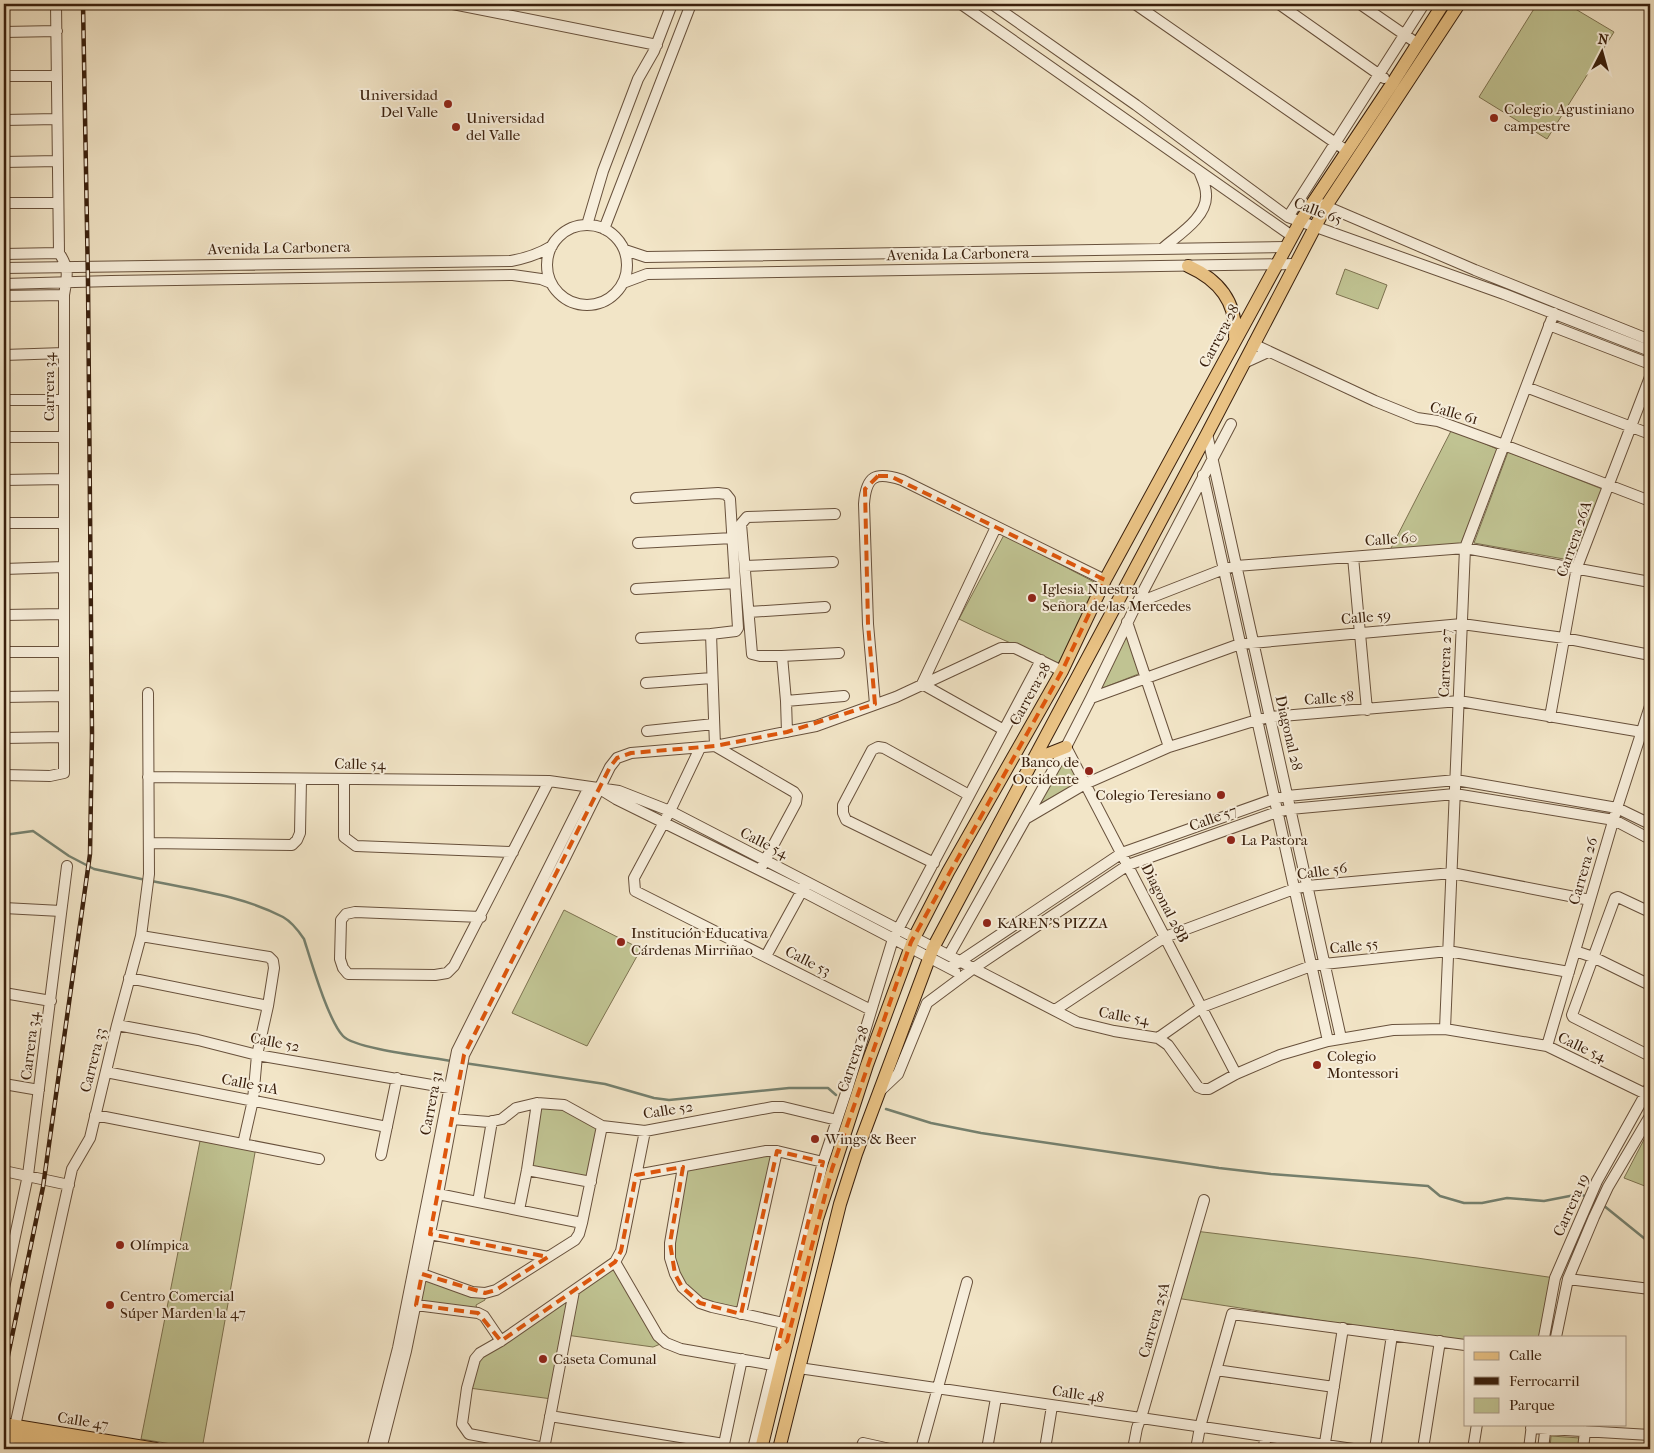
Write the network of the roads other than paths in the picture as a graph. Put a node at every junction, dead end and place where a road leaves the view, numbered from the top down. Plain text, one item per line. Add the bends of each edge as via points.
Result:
1 (56, 4) edge
2 (453, 4) edge
3 (672, 4) edge
4 (691, 4) edge
5 (961, 4) edge
6 (992, 4) edge
7 (1136, 4) edge
8 (1279, 4) edge
9 (1360, 4) edge
10 (1424, 4) edge
11 (1443, 4) edge
12 (1459, 4) edge
13 (56, 31) junction
14 (4, 32) edge
15 (1404, 35) junction
16 (1418, 44) junction
17 (657, 45) junction
18 (1380, 75) junction
19 (4, 76) edge
20 (57, 76) junction
21 (1392, 84) junction
22 (57, 119) junction
23 (4, 120) edge
24 (1342, 148) junction
25 (58, 161) junction
26 (4, 162) edge
27 (1198, 170) junction
28 (1312, 201) junction
29 (4, 203) edge
30 (58, 203) junction
31 (1326, 206) junction
32 (1294, 219) junction
33 (587, 224) junction
34 (1315, 226) junction
35 (604, 229) junction
36 (1289, 241) junction
37 (552, 246) junction
38 (1163, 248) junction
39 (624, 250) junction
40 (59, 253) junction
41 (4, 254) edge
42 (1295, 264) junction
43 (111, 265) junction
44 (1277, 265) junction
45 (66, 266) junction
46 (1188, 266) junction
47 (4, 268) edge
48 (111, 281) junction
49 (66, 282) junction
50 (551, 283) junction
51 (623, 283) junction
52 (4, 284) edge
53 (64, 295) junction
54 (4, 296) edge
55 (1554, 313) junction
56 (1549, 326) junction
57 (1235, 338) junction
58 (1650, 340) edge
59 (1253, 344) junction
60 (1650, 351) edge
61 (1268, 352) junction
62 (64, 353) junction
63 (4, 355) edge
64 (1244, 363) junction
65 (1650, 364) edge
66 (1650, 377) edge
67 (1526, 387) junction
68 (4, 400) edge
69 (64, 400) junction
70 (1231, 424) dead end
71 (1631, 426) junction
72 (1207, 434) junction
73 (1650, 434) edge
74 (4, 437) edge
75 (64, 437) junction
76 (1504, 444) junction
77 (1212, 457) junction
78 (1203, 475) junction
79 (64, 479) junction
80 (4, 480) edge
81 (1609, 484) junction
82 (636, 498) dead end
83 (1650, 501) edge
84 (835, 514) dead end
85 (4, 523) edge
86 (64, 523) junction
87 (996, 526) junction
88 (732, 538) junction
89 (638, 543) dead end
90 (1465, 548) junction
91 (1353, 557) junction
92 (834, 562) dead end
93 (64, 566) junction
94 (746, 566) junction
95 (1236, 566) junction
96 (1577, 567) junction
97 (4, 569) edge
98 (1224, 569) junction
99 (1105, 580) junction
100 (1650, 582) edge
101 (735, 583) junction
102 (636, 589) dead end
103 (1137, 603) junction
104 (825, 608) dead end
105 (749, 612) junction
106 (64, 614) junction
107 (4, 616) edge
108 (1127, 622) junction
109 (1462, 624) junction
110 (1360, 633) junction
111 (712, 634) junction
112 (641, 638) dead end
113 (1564, 638) junction
114 (1253, 643) junction
115 (1240, 644) junction
116 (4, 652) edge
117 (64, 652) junction
118 (839, 653) dead end
119 (1650, 655) edge
120 (782, 656) junction
121 (1041, 660) junction
122 (1062, 671) junction
123 (712, 678) junction
124 (1146, 678) junction
125 (646, 683) dead end
126 (922, 684) junction
127 (148, 693) dead end
128 (64, 696) junction
129 (844, 696) dead end
130 (4, 697) edge
131 (1092, 698) junction
132 (786, 701) junction
133 (1459, 701) junction
134 (875, 704) junction
135 (1650, 706) edge
136 (1367, 710) junction
137 (1270, 717) junction
138 (1550, 717) junction
139 (1257, 720) junction
140 (714, 724) junction
141 (1004, 730) junction
142 (647, 731) dead end
143 (787, 732) junction
144 (1646, 734) edge
145 (64, 737) junction
146 (4, 738) edge
147 (715, 746) junction
148 (1066, 747) junction
149 (1169, 747) junction
150 (700, 748) junction
151 (1033, 760) junction
152 (4, 775) edge
153 (148, 777) junction
154 (301, 779) junction
155 (344, 779) junction
156 (1456, 780) junction
157 (549, 782) junction
158 (1085, 784) junction
159 (589, 788) junction
160 (600, 789) junction
161 (1455, 794) junction
162 (969, 795) junction
163 (1287, 796) junction
164 (1274, 799) junction
165 (1617, 808) junction
166 (1290, 809) junction
167 (670, 811) junction
168 (1277, 812) junction
169 (1027, 818) junction
170 (1614, 820) junction
171 (664, 822) junction
172 (1650, 824) edge
173 (1650, 839) edge
174 (149, 843) junction
175 (513, 852) junction
176 (1122, 853) junction
177 (934, 863) junction
178 (762, 865) junction
179 (1128, 865) junction
180 (68, 866) dead end
181 (1452, 873) junction
182 (1307, 886) junction
183 (804, 887) junction
184 (1294, 889) junction
185 (1590, 900) junction
186 (4, 908) edge
187 (61, 910) junction
188 (1650, 912) edge
189 (480, 917) junction
190 (896, 935) junction
191 (141, 936) junction
192 (1165, 937) junction
193 (912, 943) junction
194 (1448, 951) junction
195 (1575, 951) junction
196 (931, 952) junction
197 (949, 955) junction
198 (766, 956) junction
199 (1593, 957) junction
200 (959, 961) junction
201 (1324, 964) junction
202 (1311, 966) junction
203 (950, 968) junction
204 (974, 968) junction
205 (1569, 972) junction
206 (965, 976) junction
207 (129, 978) junction
208 (1650, 985) edge
209 (4, 993) edge
210 (51, 1001) junction
211 (268, 1006) junction
212 (1202, 1007) junction
213 (871, 1010) junction
214 (1055, 1010) junction
215 (117, 1025) junction
216 (1445, 1030) junction
217 (1158, 1038) junction
218 (1341, 1038) junction
219 (1328, 1041) junction
220 (1547, 1046) junction
221 (257, 1055) junction
222 (460, 1055) junction
223 (1650, 1056) edge
224 (106, 1072) junction
225 (1236, 1074) junction
226 (397, 1078) junction
227 (4, 1084) edge
228 (453, 1089) junction
229 (39, 1090) junction
230 (879, 1092) junction
231 (1649, 1092) edge
232 (253, 1100) junction
233 (537, 1103) junction
234 (95, 1115) junction
235 (1650, 1116) edge
236 (452, 1119) junction
237 (837, 1120) junction
238 (492, 1121) junction
239 (602, 1126) junction
240 (387, 1128) junction
241 (645, 1131) junction
242 (242, 1144) junction
243 (777, 1151) junction
244 (381, 1155) dead end
245 (319, 1158) dead end
246 (823, 1162) junction
247 (684, 1167) junction
248 (527, 1170) junction
249 (4, 1171) edge
250 (28, 1175) junction
251 (636, 1175) junction
252 (590, 1182) junction
253 (69, 1185) junction
254 (438, 1194) junction
255 (1204, 1200) dead end
256 (478, 1202) junction
257 (519, 1210) junction
258 (582, 1223) junction
259 (430, 1234) junction
260 (8, 1255) edge
261 (548, 1256) junction
262 (615, 1262) junction
263 (422, 1274) junction
264 (1568, 1279) junction
265 (967, 1282) dead end
266 (4, 1288) edge
267 (1650, 1289) edge
268 (574, 1291) junction
269 (416, 1305) junction
270 (741, 1314) junction
271 (783, 1323) junction
272 (1343, 1328) junction
273 (1392, 1335) junction
274 (1544, 1336) edge
275 (1556, 1336) edge
276 (501, 1341) junction
277 (788, 1341) junction
278 (1440, 1341) junction
279 (1464, 1345) edge
280 (777, 1349) junction
281 (742, 1360) junction
282 (773, 1365) junction
283 (799, 1368) junction
284 (1216, 1370) junction
285 (1334, 1387) junction
286 (938, 1389) junction
287 (996, 1398) junction
288 (389, 1402) junction
289 (1052, 1406) junction
290 (550, 1416) junction
291 (1140, 1418) junction
292 (1477, 1426) edge
293 (1531, 1426) edge
294 (1545, 1426) edge
295 (1200, 1427) junction
296 (8, 1430) edge
297 (1584, 1432) junction
298 (1650, 1435) edge
299 (1266, 1437) junction
300 (862, 1446) edge
301 (1324, 1447) edge
302 (8, 1449) edge
303 (89, 1449) edge
304 (156, 1449) edge
305 (372, 1449) edge
306 (381, 1449) edge
307 (544, 1449) edge
308 (752, 1449) edge
309 (761, 1449) edge
310 (779, 1449) edge
311 (890, 1449) edge
312 (921, 1449) edge
313 (987, 1449) edge
314 (1045, 1449) edge
315 (1133, 1449) edge
316 (1196, 1449) edge
317 (1263, 1449) edge
318 (1353, 1449) edge
319 (1375, 1449) edge
320 (1423, 1449) edge
321 (1472, 1449) edge
322 (1529, 1449) edge
323 (1543, 1449) edge
324 (1583, 1449) edge

1 - 13 street, Carrera 34
2 - 17 street
3 - 17 street
4 - 35 street
5 - 27 street, Calle 65
6 - 32 street, Calle 65
7 - 24 street
8 - 18 street
9 - 15 street
10 - 15 street
11 - 16 main road, Carrera 28
12 - 31 main road
13 - 14 street
13 - 20 street, Carrera 34
15 - 16 street
15 - 18 street
16 - 21 main road, Carrera 28
17 - 33 street via 638,79
18 - 21 street
18 - 24 street
19 - 20 street
20 - 22 street, Carrera 34
21 - 24 main road, Carrera 28
22 - 23 street
22 - 25 street, Carrera 34
24 - 28 main road, Carrera 28
24 - 32 street
25 - 26 street
25 - 30 street, Carrera 34
27 - 36 street, Calle 65
27 - 38 street via 1206,195 1205,204 1196,219
28 - 31 street, Calle 65
28 - 32 main road, Carrera 28
29 - 30 street
30 - 40 street, Carrera 34
31 - 34 main road
31 - 58 street, Calle 65
32 - 34 street, Calle 65
32 - 36 main road, Carrera 28
33 - 35 street
33 - 37 street via 570,228
34 - 42 main road
34 - 55 street, Calle 65
35 - 39 street via 618,240
36 - 38 street, Avenida La Carbonera
36 - 44 main road, Carrera 28
37 - 43 street, Avenida La Carbonera via 528,258 512,261
37 - 50 street via 547,264
38 - 39 street, Avenida La Carbonera via 646,257
39 - 51 street via 627,270
40 - 41 street
40 - 45 street, Carrera 34
42 - 44 street, Avenida La Carbonera
42 - 59 main road
43 - 45 street, Avenida La Carbonera
43 - 48 street
44 - 46 street, Avenida La Carbonera
44 - 57 main road, Carrera 28
45 - 47 street, Avenida La Carbonera
45 - 49 street, Carrera 34
46 - 51 street, Avenida La Carbonera via 647,274
46 - 57 main road via 1206,275 1222,289 1232,307
48 - 49 street, Avenida La Carbonera
48 - 50 street, Avenida La Carbonera via 514,275
49 - 52 street, Avenida La Carbonera
49 - 53 street, Carrera 34
50 - 51 street via 566,299 587,305 608,299
53 - 54 street
53 - 62 street, Carrera 34
55 - 56 street, Carrera 27
55 - 60 street, Calle 65
56 - 65 street
56 - 67 street, Carrera 27
57 - 99 main road, Carrera 28
59 - 61 street, Calle 61
59 - 64 main road
61 - 64 street
61 - 76 street, Calle 61 via 1417,418
62 - 63 street
62 - 69 street, Carrera 34
64 - 72 main road
66 - 71 street, Carrera 26A
67 - 71 street
67 - 76 street, Carrera 27
68 - 69 street
69 - 75 street, Carrera 34
70 - 77 street
71 - 73 street
71 - 81 street, Carrera 26A
72 - 77 street, Diagonal 28
72 - 151 main road
74 - 75 street
75 - 79 street, Carrera 34
76 - 81 street, Calle 61
76 - 90 street, Carrera 27
77 - 78 street
77 - 95 street, Diagonal 28
78 - 98 street, Diagonal 28
78 - 103 street
79 - 80 street
79 - 86 street, Carrera 34
81 - 83 street, Calle 61
81 - 96 street, Carrera 26A
82 - 88 street via 726,494 730,499
84 - 94 street via 747,517 741,524
85 - 86 street
86 - 93 street, Carrera 34
87 - 99 street
87 - 126 street
87 - 134 street via 902,480 878,476 868,482 864,504 868,624
88 - 89 street
88 - 101 street
90 - 91 street, Calle 60
90 - 96 street, Calle 60
90 - 109 street, Carrera 27
91 - 95 street, Calle 60
91 - 110 street
92 - 94 street
93 - 97 street
93 - 106 street, Carrera 34
94 - 105 street
95 - 98 street, Calle 60
95 - 114 street, Diagonal 28
96 - 100 street, Calle 60
96 - 113 street, Carrera 26A
98 - 103 street, Calle 60
98 - 115 street, Diagonal 28
99 - 122 main road, Carrera 28
101 - 102 street
101 - 111 street via 738,628
103 - 108 street
104 - 105 street
105 - 120 street via 752,654
106 - 107 street
106 - 117 street, Carrera 34
108 - 124 street
108 - 131 street
109 - 110 street, Calle 59
109 - 113 street, Calle 59
109 - 133 street, Carrera 27
110 - 114 street, Calle 59
110 - 136 street
111 - 112 street
111 - 123 street
113 - 119 street, Calle 59
113 - 138 street, Carrera 26A
114 - 115 street, Calle 59
114 - 137 street, Diagonal 28
115 - 124 street, Calle 59
115 - 139 street, Diagonal 28
116 - 117 street
117 - 128 street, Carrera 34
118 - 120 street
120 - 132 street
121 - 122 street
121 - 126 street via 1015,648 1001,648
121 - 141 street, Carrera 28
122 - 193 main road, Carrera 28
123 - 125 street
123 - 140 street
124 - 131 street, Calle 59
124 - 149 street
126 - 134 street
126 - 141 street
127 - 153 street, Carrera 33
128 - 130 street
128 - 145 street, Carrera 34
129 - 132 street
131 - 148 street
132 - 143 street
133 - 136 street, Calle 58
133 - 138 street, Calle 58
133 - 156 street, Carrera 27
134 - 143 street via 816,726
135 - 144 street, Carrera 26
136 - 137 street, Calle 58
137 - 139 street, Calle 58
137 - 163 street, Diagonal 28
138 - 144 street, Calle 58
139 - 149 street, Calle 58
139 - 164 street, Diagonal 28
140 - 142 street
140 - 147 street
141 - 162 street, Carrera 28
143 - 147 street
144 - 165 street, Carrera 26
145 - 146 street
145 - 152 street, Carrera 34 via 64,773 50,776
147 - 150 street
147 - 178 street via 797,796
148 - 151 main road
148 - 158 street, Diagonal 28B
148 - 169 street
149 - 158 street, Calle 58
150 - 160 street, Carrera 31 via 631,753 617,758
150 - 167 street
151 - 196 main road
153 - 154 street, Calle 54
153 - 174 street, Carrera 33
154 - 155 street, Calle 54
154 - 174 street via 300,833 292,845
155 - 157 street, Calle 54
155 - 175 street via 344,837 356,846
156 - 161 street, Carrera 27
156 - 163 street, Calle 57
156 - 165 street, Calle 57
157 - 159 street, Calle 54
157 - 175 street
158 - 169 street, Calle 58
158 - 176 street, Diagonal 28B
159 - 160 street, Calle 54
159 - 222 street, Carrera 31
160 - 167 street, Calle 54 via 619,791
160 - 171 street, Calle 54
160 - 222 street, Carrera 31
161 - 166 street, Calle 57
161 - 170 street, Calle 57
161 - 181 street, Carrera 27
162 - 177 street, Carrera 28
162 - 177 street via 878,747 872,750 843,805 846,820
163 - 164 street, Calle 57
163 - 166 street, Diagonal 28
164 - 168 street, Diagonal 28
164 - 176 street, Calle 57
165 - 170 street, Carrera 26
165 - 172 street, Calle 57
166 - 168 street, Calle 57
166 - 182 street, Diagonal 28
167 - 171 street
167 - 178 street, Calle 54
168 - 179 street, Calle 57
168 - 184 street, Diagonal 28
169 - 197 street
170 - 173 street, Calle 57
170 - 185 street, Carrera 26
171 - 178 street, Calle 54
171 - 198 street, Calle 53 via 634,878 635,891
174 - 191 street, Carrera 33 via 149,874
175 - 189 street
176 - 179 street, Diagonal 28B
176 - 200 street, Calle 57
177 - 190 street, Carrera 28
178 - 183 street, Calle 54
179 - 192 street, Diagonal 28B
179 - 204 street, Calle 57
180 - 187 street, Carrera 34
181 - 182 street, Calle 56
181 - 185 street, Calle 56
181 - 194 street, Carrera 27
182 - 184 street, Calle 56
182 - 201 street, Diagonal 28
183 - 190 street, Calle 54
183 - 198 street
184 - 192 street, Calle 56
184 - 202 street, Diagonal 28
185 - 195 street, Carrera 26
186 - 187 street
187 - 210 street, Carrera 34
188 - 199 street via 1615,898
189 - 189 street via 447,973 348,974 343,968 340,959 341,920 346,914
190 - 193 street, Calle 54
190 - 213 street, Carrera 28
191 - 207 street, Carrera 33
191 - 211 street via 268,957 274,968
192 - 212 street, Diagonal 28B
192 - 214 street, Calle 56
193 - 196 street, Calle 54
193 - 277 main road, Carrera 28 via 830,1177
194 - 201 street, Calle 55
194 - 205 street, Calle 55
194 - 216 street, Carrera 27
195 - 199 street
195 - 205 street, Carrera 26
196 - 197 street, Calle 54
196 - 203 street, Calle 54
196 - 230 main road
197 - 200 street, Calle 54
198 - 213 street, Calle 53
199 - 208 street
199 - 223 street via 1573,1017
200 - 203 street, Calle 57
200 - 204 street, Calle 54
201 - 202 street, Calle 55
201 - 218 street, Diagonal 28
202 - 212 street, Calle 55
202 - 219 street, Diagonal 28
203 - 206 street, Calle 54
204 - 206 street, Calle 57
204 - 214 street, Calle 54
205 - 220 street, Carrera 26
206 - 230 street, Calle 57 via 927,1003 898,1074
207 - 211 street
207 - 215 street, Carrera 33
209 - 210 street
210 - 229 street, Carrera 34
211 - 221 street
212 - 217 street, Calle 55
212 - 225 street, Diagonal 28B
213 - 237 street, Carrera 28
214 - 217 street, Calle 54 via 1077,1022
215 - 221 street, Calle 52
215 - 224 street, Carrera 33
216 - 218 street, Calle 54 via 1393,1030
216 - 220 street, Calle 54
217 - 225 street, Calle 54 via 1168,1045 1198,1087 1209,1089
218 - 219 street, Calle 54
219 - 225 street, Calle 54 via 1280,1055
220 - 231 street, Calle 54
221 - 226 street, Calle 52
221 - 232 street
222 - 228 street, Carrera 31
224 - 232 street, Calle 51A
224 - 234 street, Carrera 33
226 - 228 street, Calle 52
226 - 240 street
227 - 229 street
228 - 236 street, Carrera 31
228 - 288 street, Carrera 31
229 - 250 street, Carrera 34
230 - 283 main road via 840,1204
231 - 274 street, Carrera 19 via 1597,1181 1555,1278
232 - 240 street, Calle 51A
232 - 242 street
233 - 238 street, Calle 52 via 516,1108 502,1119
233 - 239 street, Calle 52 via 564,1105
233 - 248 street
234 - 242 street
234 - 253 street, Carrera 33 via 90,1138 72,1170
235 - 264 street, Carrera 19 via 1608,1187
236 - 238 street, Calle 52
236 - 254 street, Carrera 31
237 - 241 street, Calle 52 via 773,1107
237 - 246 street, Carrera 28
238 - 256 street
239 - 241 street, Calle 52
239 - 252 street
240 - 244 street
241 - 251 street
242 - 245 street
243 - 246 street
243 - 247 street
243 - 270 street
246 - 271 street, Carrera 28
247 - 251 street
247 - 270 street via 670,1243 675,1274 682,1287 700,1303
248 - 252 street
248 - 257 street
249 - 250 street
250 - 253 street
250 - 260 street, Carrera 34
251 - 262 street via 621,1251
252 - 258 street
253 - 296 street, Carrera 33
254 - 256 street
254 - 259 street, Carrera 31
255 - 291 street, Carrera 25A
256 - 257 street
257 - 258 street
258 - 261 street via 574,1240
259 - 261 street
259 - 263 street, Carrera 31
260 - 266 street, Carrera 34
261 - 263 street via 496,1290 485,1293 472,1292
262 - 268 street
262 - 281 street via 658,1336 666,1343 681,1349
263 - 269 street, Carrera 31
264 - 267 street
264 - 275 street, Carrera 19
265 - 286 street
268 - 276 street
268 - 290 street
269 - 276 street via 478,1313 484,1316
269 - 288 street, Carrera 31 via 406,1351
270 - 271 street
271 - 280 street, Carrera 28
272 - 273 street
272 - 284 street via 1232,1314
272 - 285 street
273 - 278 street
273 - 319 street
276 - 307 street via 480,1353 476,1359 467,1388 462,1424 469,1434
277 - 280 main road
277 - 309 main road, Carrera 28
278 - 279 street
278 - 320 street
280 - 282 street, Carrera 28
281 - 282 street
281 - 290 street via 724,1444
282 - 308 street, Carrera 28
283 - 286 street, Calle 48
283 - 310 main road
284 - 285 street
284 - 295 street
285 - 301 street
286 - 287 street, Calle 48
286 - 312 street
287 - 289 street, Calle 48
287 - 313 street
288 - 305 street, Carrera 31
288 - 306 street, Carrera 31
289 - 291 street, Calle 48
289 - 314 street
290 - 307 street
291 - 295 street, Calle 48
291 - 315 street, Carrera 25A
292 - 321 street
293 - 294 street
293 - 322 street
294 - 297 street
294 - 323 street
295 - 299 street, Calle 48
295 - 316 street
296 - 302 street
296 - 303 main road, Calle 47
296 - 304 main road, Calle 47
297 - 298 street
297 - 324 street
299 - 301 street, Calle 48
299 - 317 street
300 - 311 street
301 - 318 street, Calle 48

